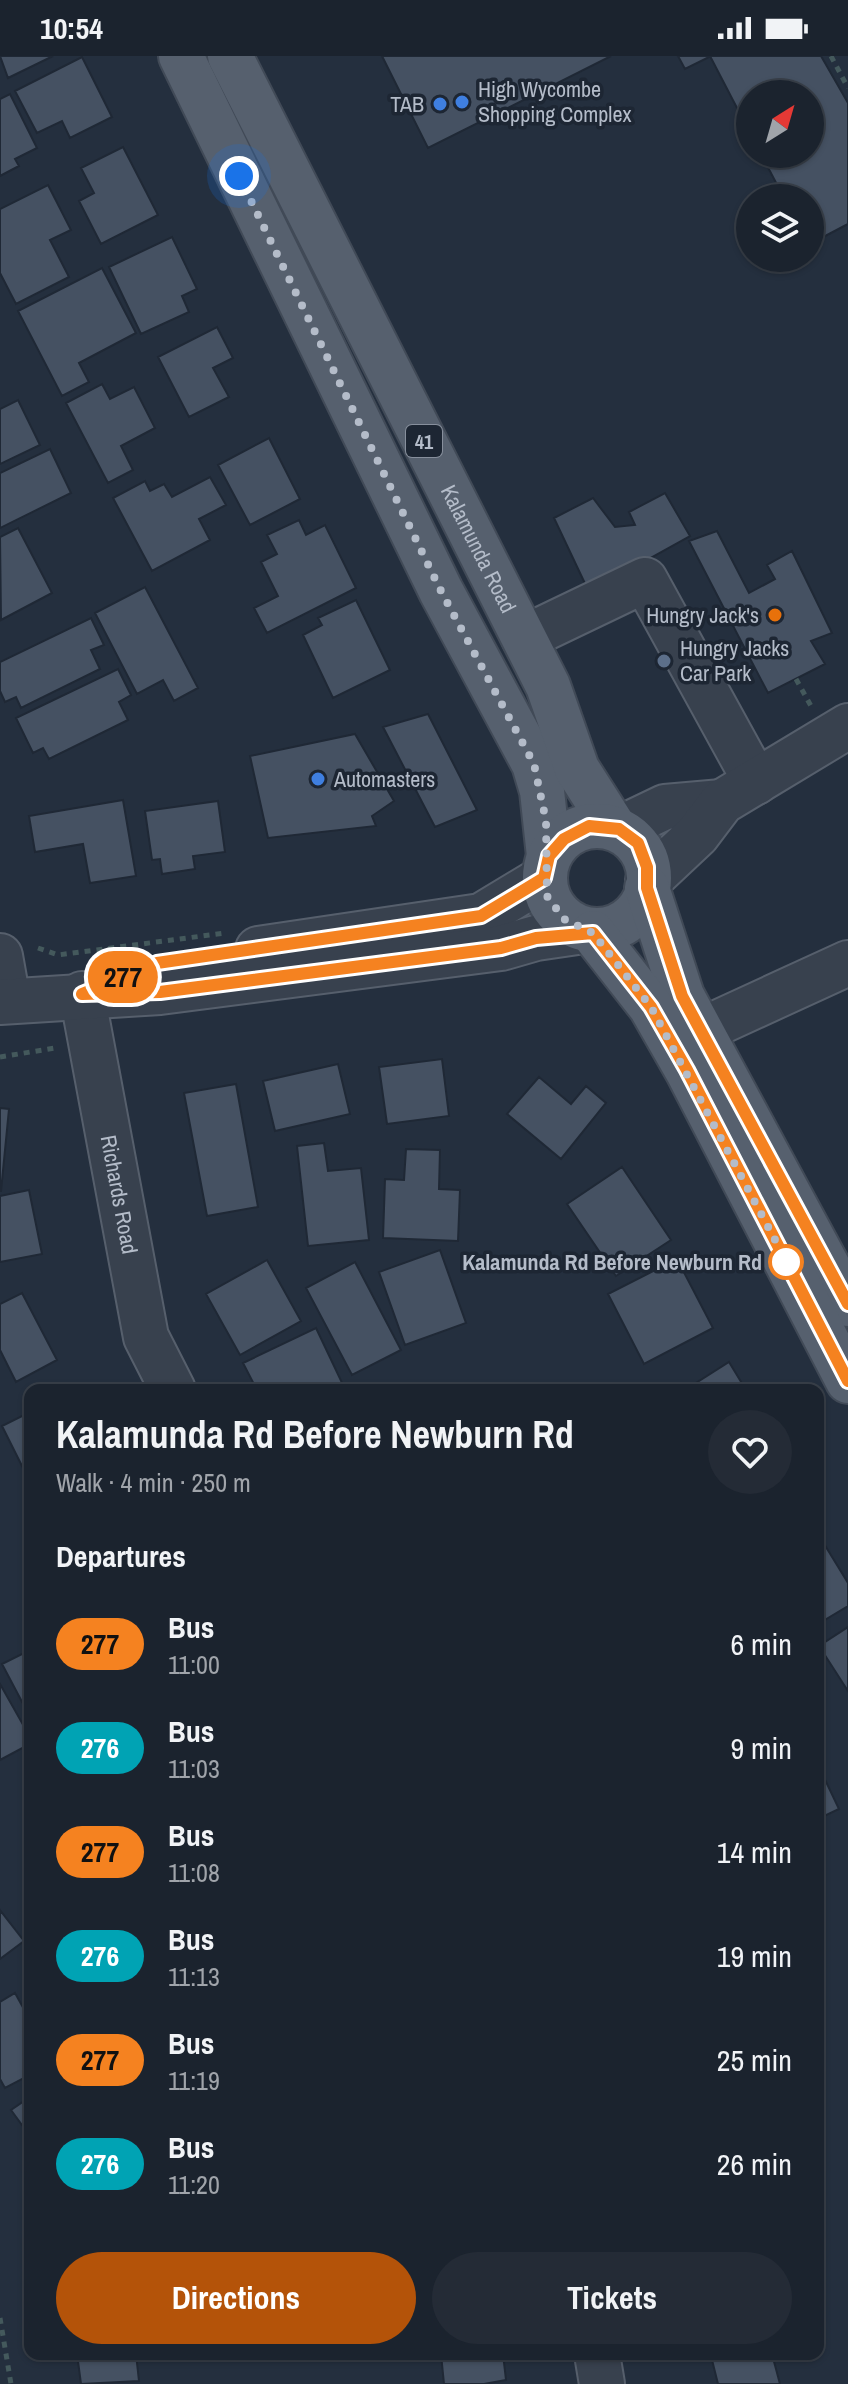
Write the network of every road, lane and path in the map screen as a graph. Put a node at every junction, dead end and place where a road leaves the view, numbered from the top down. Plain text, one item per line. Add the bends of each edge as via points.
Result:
1 (181, 56) edge
2 (191, 56) edge
3 (230, 56) edge
4 (831, 56) edge
5 (848, 88) edge
6 (202, 99) junction
7 (366, 325) junction
8 (441, 591) junction
9 (524, 638) junction
10 (796, 679) dead end
11 (831, 718) edge
12 (739, 792) junction
13 (613, 827) junction
14 (546, 867) junction
15 (644, 892) junction
16 (589, 932) junction
17 (0, 956) edge
18 (848, 963) edge
19 (82, 994) junction
20 (4, 1001) edge
21 (700, 1031) junction
22 (59, 1048) dead end
23 (0, 1057) edge
24 (848, 1304) edge
25 (848, 1381) edge
26 (170, 1384) edge
27 (0, 2318) edge
28 (598, 2360) edge
29 (11, 2384) edge
30 (602, 2384) edge

1 - 6 main road, 41
2 - 6 main road
3 - 7 main road, Kalamunda Road / 41
4 - 5 path
6 - 8 main road, 41
7 - 8 main road via 350,340 348,362 365,407 434,542
7 - 9 main road, Kalamunda Road / 41
8 - 14 main road, 41 via 534,764 542,791
9 - 12 street via 645,580
9 - 13 main road, Kalamunda Road / 41 via 548,686 577,769
10 - 11 path
11 - 12 street
12 - 13 street via 665,807
12 - 15 street
13 - 14 main road via 573,832
13 - 15 main road, Kalamunda Road / 41 via 638,843 647,867
14 - 16 main road, 41 via 547,896 555,909
14 - 19 street via 481,916 157,963
15 - 16 main road via 619,925
15 - 21 main road, Kalamunda Road / 41
16 - 19 street via 191,988
16 - 25 main road, 41 via 651,1007
17 - 20 street
18 - 21 street
19 - 20 street
19 - 26 street, Richards Road via 146,1337
21 - 24 main road, Kalamunda Road / 41
22 - 23 path
27 - 29 path
28 - 30 street

